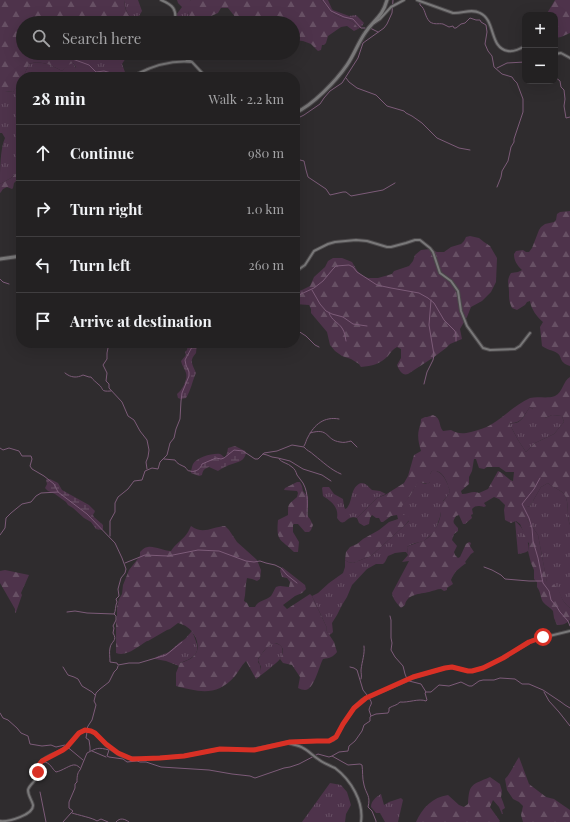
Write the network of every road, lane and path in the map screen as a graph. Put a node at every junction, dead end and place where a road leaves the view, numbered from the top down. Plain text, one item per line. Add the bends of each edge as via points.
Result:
1 (161, 0) edge
2 (387, 0) edge
3 (404, 0) edge
4 (417, 0) edge
5 (175, 16) edge
6 (374, 23) junction
7 (522, 48) edge
8 (558, 54) edge
9 (570, 58) edge
10 (188, 60) edge
11 (192, 62) junction
12 (141, 72) edge
13 (201, 72) edge
14 (300, 109) edge
15 (16, 257) edge
16 (0, 259) edge
17 (300, 268) edge
18 (530, 333) dead end
19 (570, 631) edge
20 (287, 743) junction
21 (0, 821) edge
22 (361, 822) edge

1 - 5 street via 174,9
2 - 6 street via 382,14
3 - 6 street via 391,7
4 - 7 street via 456,14 472,10 480,12 488,19 496,44 500,48 513,51
6 - 14 street via 341,72 317,98
8 - 9 street
10 - 11 street
11 - 12 street via 177,61
11 - 13 street
15 - 16 street
17 - 18 street via 314,251 335,242 366,240 391,247 420,240 433,252 440,273 458,291 466,326 483,348 515,349
19 - 20 street via 533,640 477,670 449,667 413,677 362,700 331,741
20 - 21 street via 254,750 220,749 184,756 132,759 118,753 95,733 85,730 67,747 45,759 38,766 36,779 28,791 33,805 32,810 9,821
20 - 22 street via 303,748 342,774 360,803

